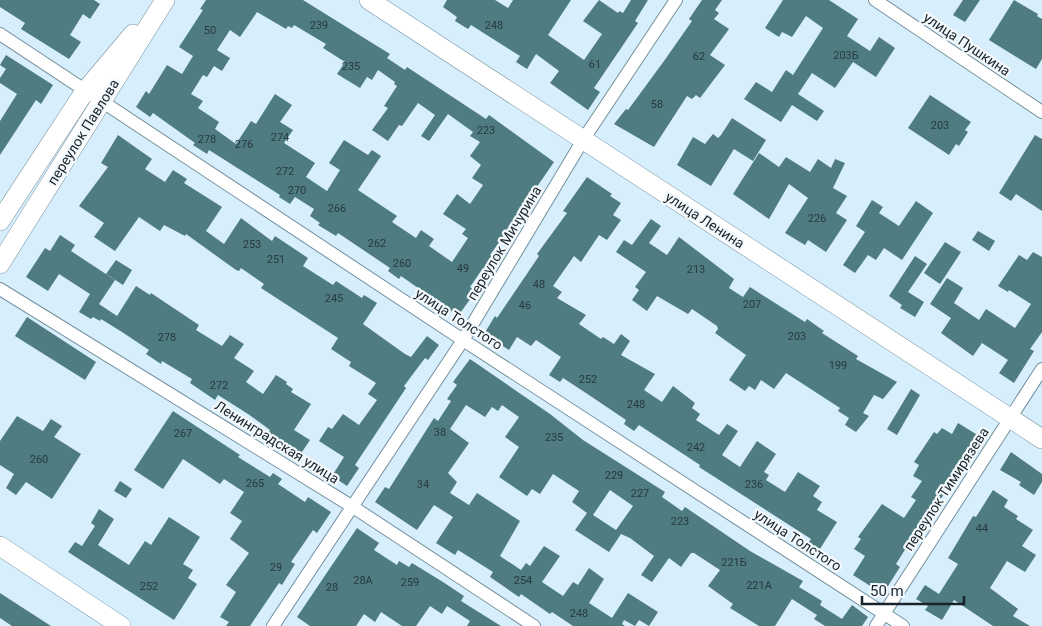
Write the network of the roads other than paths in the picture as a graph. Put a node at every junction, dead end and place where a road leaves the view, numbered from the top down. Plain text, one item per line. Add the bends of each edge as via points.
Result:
1 (160, 0) edge
2 (164, 0) edge
3 (369, 0) edge
4 (676, 0) edge
5 (875, 0) edge
6 (0, 34) edge
7 (85, 91) junction
8 (102, 101) junction
9 (1042, 112) edge
10 (583, 140) junction
11 (0, 221) edge
12 (0, 264) edge
13 (0, 289) edge
14 (463, 340) junction
15 (1042, 369) edge
16 (1010, 418) junction
17 (1042, 439) edge
18 (353, 507) junction
19 (0, 546) edge
20 (884, 614) junction
21 (121, 626) edge
22 (273, 626) edge
23 (534, 626) edge
24 (876, 626) edge
25 (903, 626) edge

1 - 7 street, переулок Павлова
2 - 8 street, переулок Павлова
3 - 10 street, улица Ленина
4 - 10 street, переулок Мичурина
5 - 9 street, улица Пушкина
6 - 7 street, улица Толстого
7 - 8 street, улица Толстого
7 - 11 street, переулок Павлова
8 - 12 street, переулок Павлова
8 - 14 street, улица Толстого
10 - 14 street, переулок Мичурина
10 - 16 street, улица Ленина
13 - 18 street, Ленинградская улица
14 - 18 street, переулок Мичурина
14 - 20 street, улица Толстого
15 - 16 street, переулок Тимирязева
16 - 17 street, улица Ленина
16 - 20 street, переулок Тимирязева
18 - 22 street, переулок Мичурина
18 - 23 street, Ленинградская улица
19 - 21 street
20 - 24 street, переулок Тимирязева
20 - 25 street, улица Толстого

